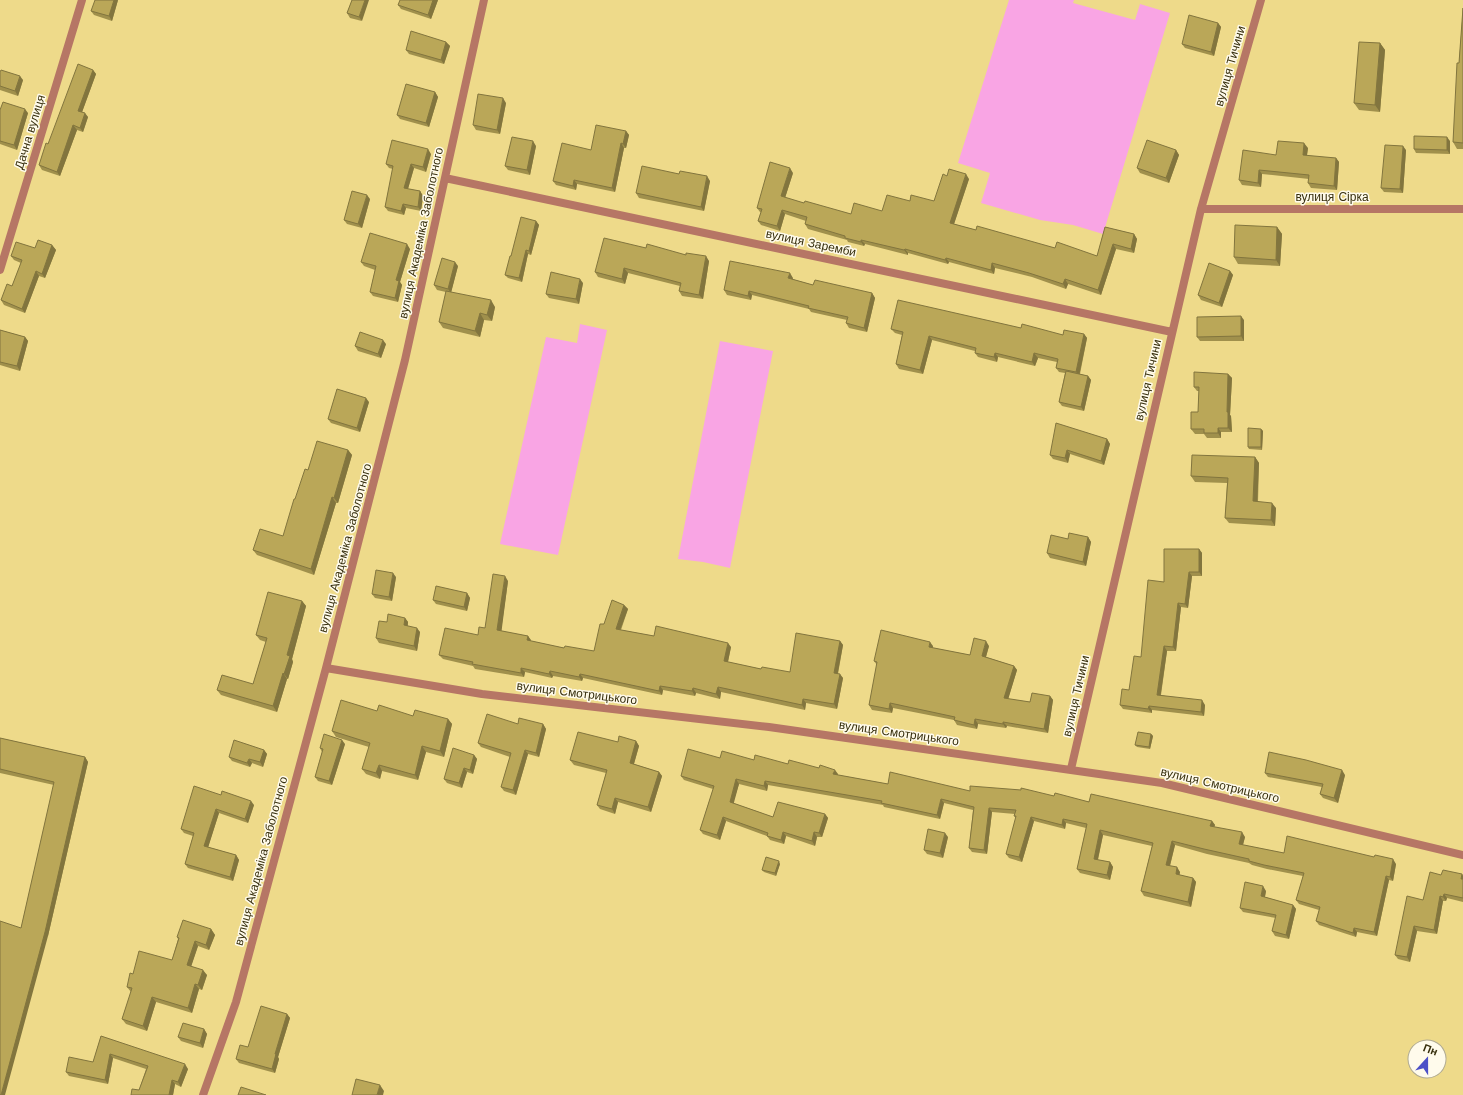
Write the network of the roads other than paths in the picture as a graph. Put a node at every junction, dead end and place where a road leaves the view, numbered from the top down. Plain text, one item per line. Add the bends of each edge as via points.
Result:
1 (82, 0) edge
2 (484, 0) edge
3 (1261, 0) edge
4 (445, 178) junction
5 (1201, 209) junction
6 (1463, 209) edge
7 (0, 270) edge
8 (1172, 332) junction
9 (326, 668) junction
10 (1071, 769) junction
11 (1463, 855) edge
12 (203, 1095) edge

1 - 7 street, Дачна вулиця
2 - 4 street, вулиця Академіка Заболотного
3 - 5 street, вулиця Тичини
4 - 8 street, вулиця Заремби
4 - 9 street, вулиця Академіка Заболотного via 405,360
5 - 6 street, вулиця Сірка
5 - 8 street, вулиця Тичини
8 - 10 street, вулиця Тичини
9 - 10 street, вулиця Смотрицького via 482,694 769,726
9 - 12 street, вулиця Академіка Заболотного via 236,1002
10 - 11 street, вулиця Смотрицького via 1162,783

